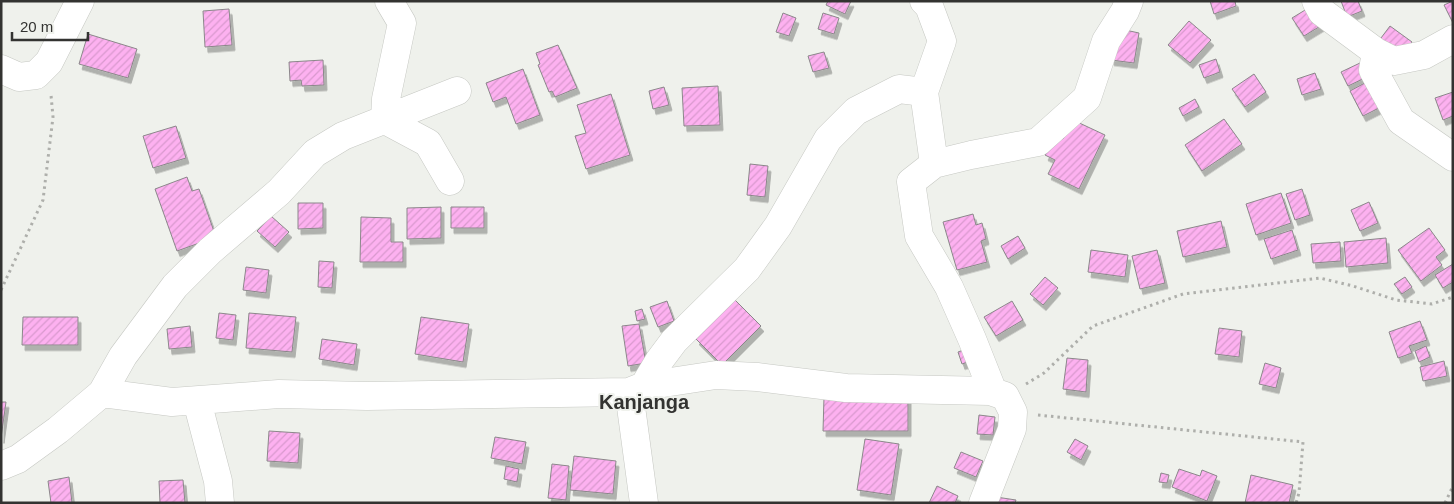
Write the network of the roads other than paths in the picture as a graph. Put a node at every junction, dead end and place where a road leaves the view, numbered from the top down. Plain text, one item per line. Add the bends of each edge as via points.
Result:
1 (80, 1) edge
2 (389, 1) edge
3 (924, 1) edge
4 (1129, 1) edge
5 (1316, 1) edge
6 (1453, 39) edge
7 (1376, 52) junction
8 (1, 70) edge
9 (457, 91) dead end
10 (924, 92) junction
11 (385, 120) junction
12 (1453, 157) edge
13 (934, 164) junction
14 (450, 181) dead end
15 (637, 389) junction
16 (102, 393) junction
17 (1004, 400) junction
18 (196, 401) junction
19 (1, 466) edge
20 (220, 503) edge
21 (644, 503) edge
22 (983, 503) edge

1 - 8 street via 49,62 36,75 18,77
2 - 11 street via 402,23
3 - 10 street via 929,6 942,41
4 - 13 street via 1106,41 1087,98 1038,142
5 - 7 street via 1322,12
6 - 7 street via 1424,55 1394,61
7 - 12 street via 1373,70 1401,121
9 - 11 street
10 - 13 street
10 - 15 street via 899,89 856,111 828,139 778,226 747,269 674,341
11 - 14 street via 428,143
11 - 16 street via 343,136 315,153 279,192 210,251 175,286 123,356
13 - 17 street via 910,182 919,236 949,287
15 - 17 street via 716,375
15 - 18 street via 367,396 279,394
15 - 21 street
16 - 18 street via 172,402
16 - 19 street via 18,459
17 - 22 street via 1012,429
18 - 20 street via 218,481

